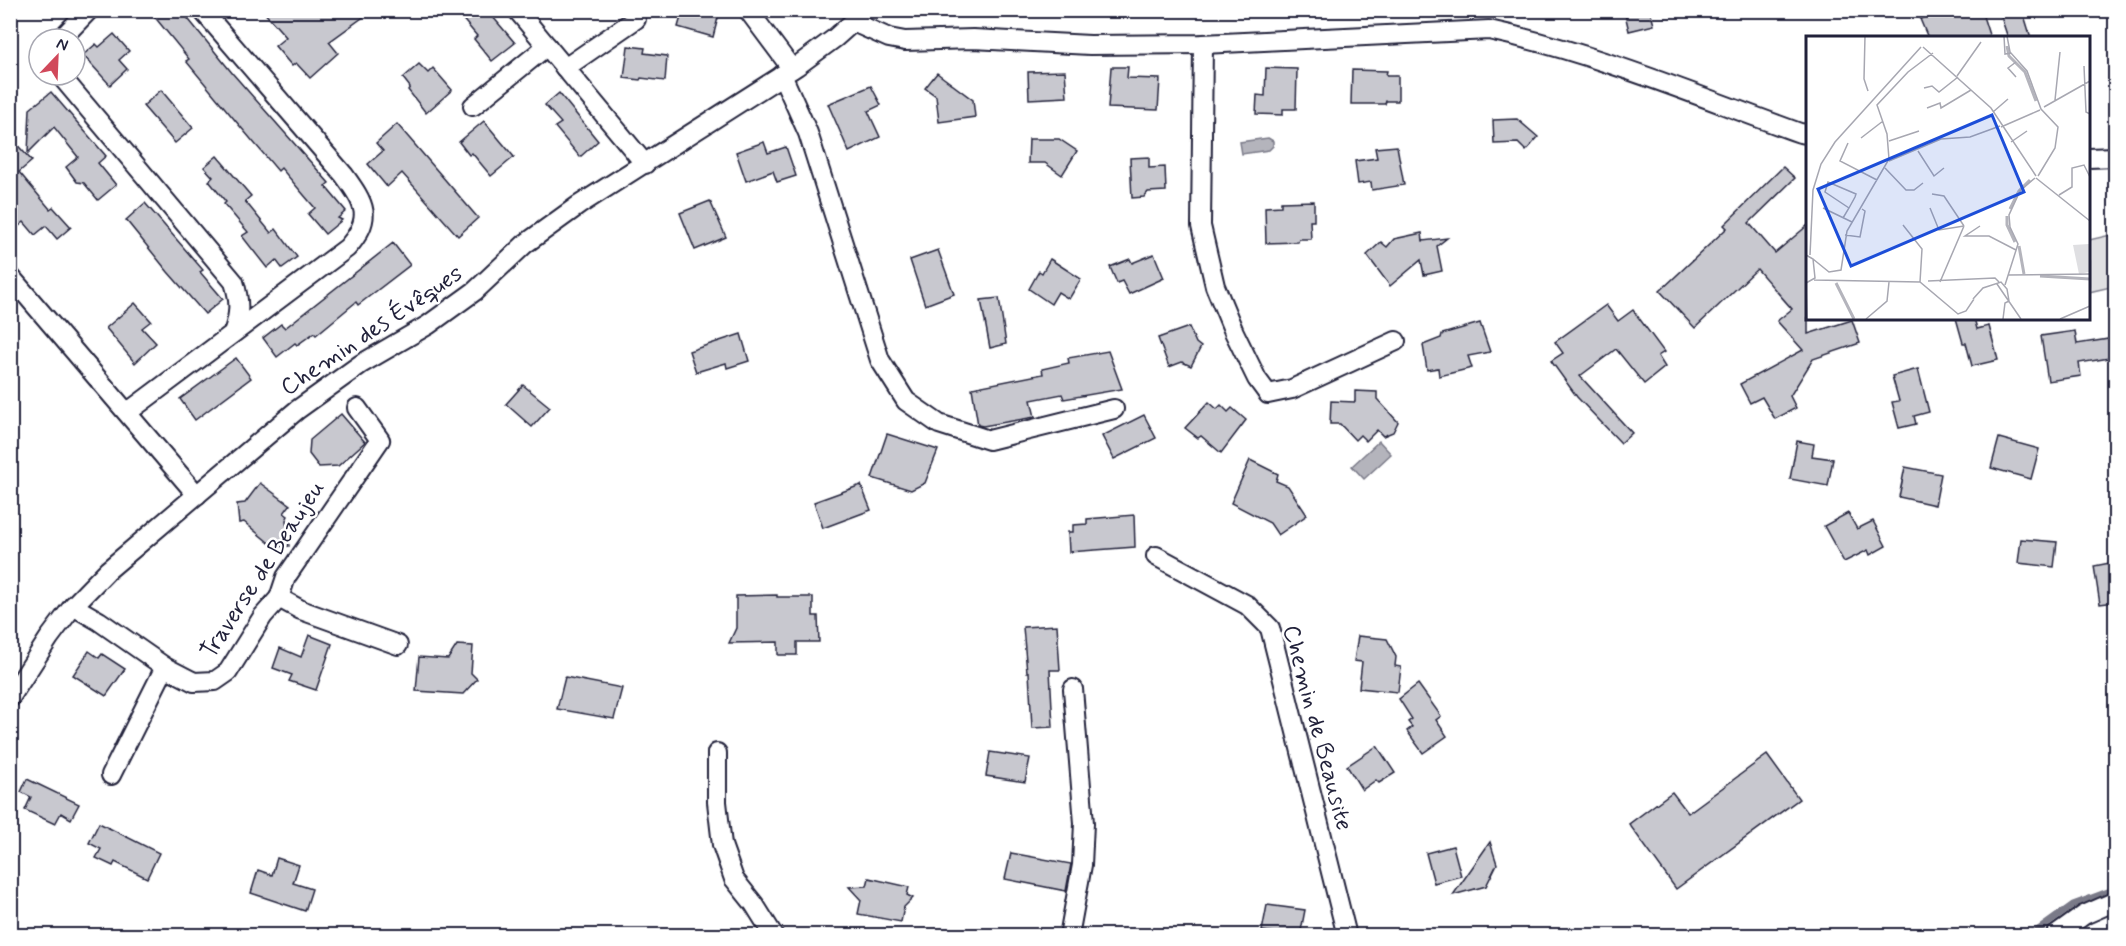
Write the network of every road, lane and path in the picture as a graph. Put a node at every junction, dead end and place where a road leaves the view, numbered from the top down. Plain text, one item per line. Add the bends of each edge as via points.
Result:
1 (89, 10) edge
2 (202, 10) edge
3 (517, 10) edge
4 (748, 10) edge
5 (858, 16) edge
6 (636, 19) dead end
7 (73, 27) edge
8 (1203, 44) junction
9 (547, 46) junction
10 (565, 68) junction
11 (787, 72) junction
12 (70, 87) edge
13 (473, 106) dead end
14 (1806, 134) edge
15 (2115, 157) edge
16 (2090, 158) edge
17 (645, 164) junction
18 (10, 276) edge
19 (233, 333) junction
20 (1396, 341) dead end
21 (357, 408) dead end
22 (1114, 409) dead end
23 (128, 412) junction
24 (197, 495) junction
25 (1156, 556) dead end
26 (279, 598) junction
27 (73, 606) junction
28 (398, 645) dead end
29 (165, 667) junction
30 (1073, 689) dead end
31 (10, 698) edge
32 (717, 753) dead end
33 (111, 775) dead end
34 (2115, 901) edge
35 (774, 936) edge
36 (1069, 936) edge
37 (1347, 936) edge
38 (2055, 936) edge

1 - 7 street
2 - 19 street via 344,175 361,198 364,218 360,234 347,248
3 - 9 street
4 - 11 street
5 - 8 street via 889,38 905,41
5 - 11 street, Chemin des Évêques via 835,38
6 - 10 street
8 - 14 street via 1490,30 1581,54
8 - 20 street via 1201,225 1215,286 1257,379 1268,394 1292,389
9 - 10 street
9 - 13 street
10 - 17 street
11 - 17 street, Chemin des Évêques
11 - 22 street via 880,360 906,401 939,424 989,440
12 - 19 street via 234,282 240,298
15 - 16 street
17 - 24 street, Chemin des Évêques via 525,244 475,291 428,325 361,364 297,410
18 - 23 street
19 - 23 street
21 - 26 street, Traverse de Beaujeu via 380,440 286,577
23 - 24 street
24 - 27 street, Chemin des Évêques via 108,570
25 - 37 street, Chemin de Beausite via 1247,605 1270,628
26 - 28 street via 301,610
26 - 29 street, Traverse de Beaujeu via 228,672 215,681 194,682
27 - 29 street, Traverse de Beaujeu
27 - 31 street, Chemin des Évêques
29 - 33 street
30 - 36 street via 1084,824 1082,865
32 - 35 street via 722,845 734,879
34 - 38 street via 2084,915

